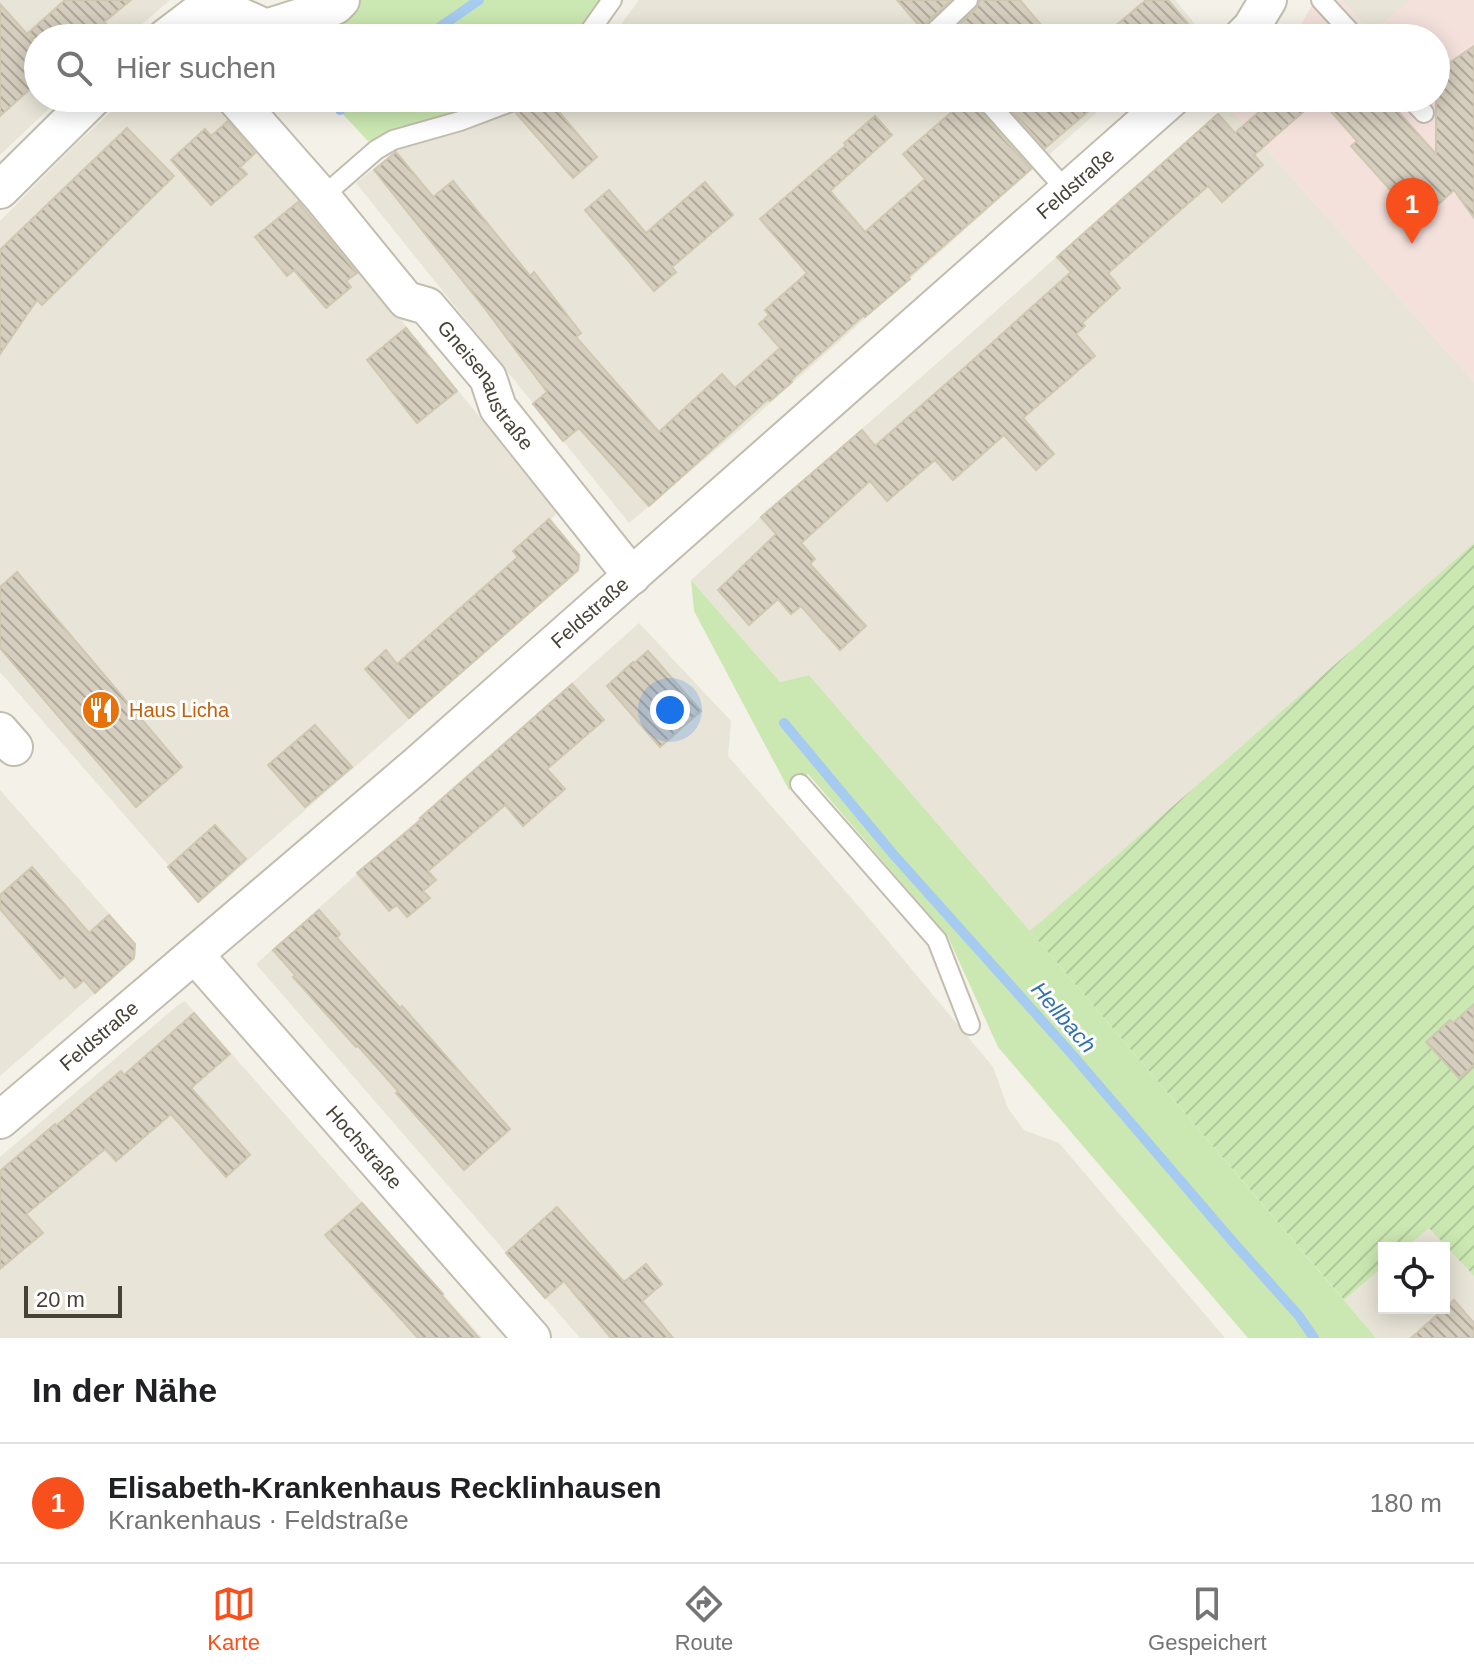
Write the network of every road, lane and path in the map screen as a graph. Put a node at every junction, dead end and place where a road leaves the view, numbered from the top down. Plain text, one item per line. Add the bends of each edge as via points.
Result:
1 (341, 0) edge
2 (612, 0) edge
3 (968, 0) edge
4 (1268, 0) edge
5 (1321, 0) edge
6 (211, 1) edge
7 (182, 24) edge
8 (248, 24) edge
9 (286, 24) edge
10 (595, 24) edge
11 (943, 24) edge
12 (1253, 24) edge
13 (1343, 24) edge
14 (79, 112) edge
15 (247, 112) edge
16 (484, 112) edge
17 (996, 112) edge
18 (1156, 112) edge
19 (0, 190) edge
20 (1067, 191) junction
21 (322, 197) junction
22 (632, 576) junction
23 (800, 784) dead end
24 (195, 955) junction
25 (970, 1025) dead end
26 (0, 1120) edge
27 (532, 1338) edge

1 - 9 street
2 - 10 lane
3 - 11 lane
4 - 12 street
5 - 13 lane
6 - 7 street
6 - 8 street
14 - 19 street
15 - 21 street, Gneisenaustraße
16 - 21 lane via 393,140
17 - 20 lane
18 - 20 street, Feldstraße
20 - 22 street, Feldstraße
21 - 22 street, Gneisenaustraße via 406,300 427,306 488,378 498,408
22 - 24 street, Feldstraße
23 - 25 lane via 937,940
24 - 26 street, Feldstraße
24 - 27 street, Hochstraße

